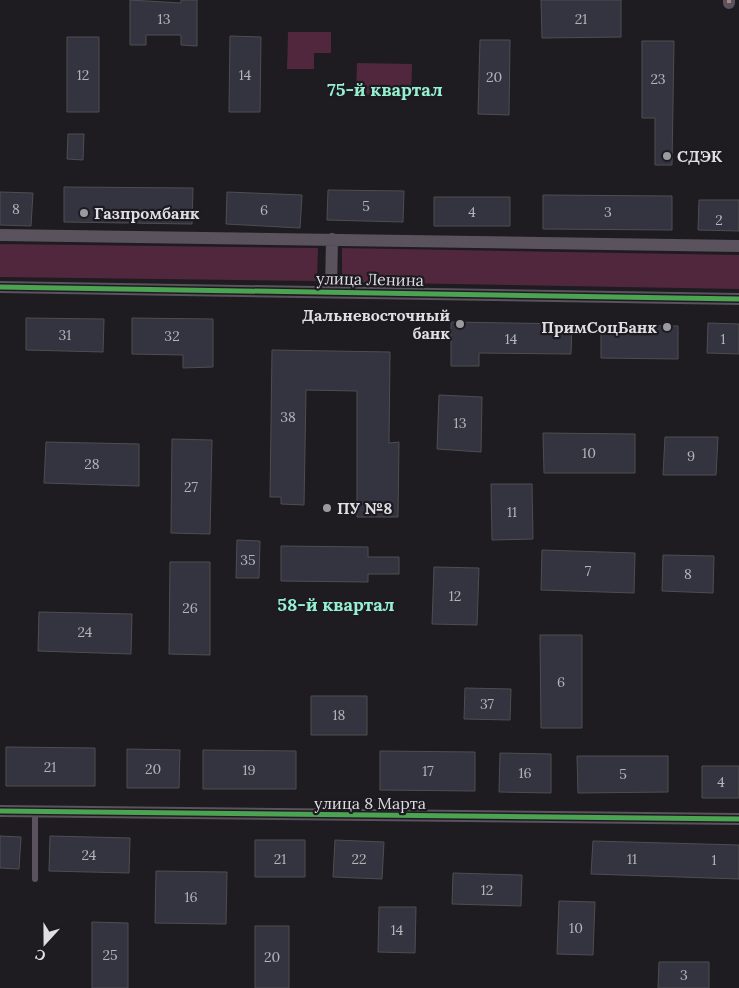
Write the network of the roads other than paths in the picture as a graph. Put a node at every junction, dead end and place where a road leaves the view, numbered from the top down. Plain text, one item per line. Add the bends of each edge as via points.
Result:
1 (0, 235) edge
2 (332, 239) junction
3 (739, 246) edge
4 (0, 287) edge
5 (331, 291) junction
6 (739, 299) edge
7 (0, 811) edge
8 (35, 812) junction
9 (739, 819) edge
10 (35, 879) dead end

1 - 2 street
2 - 3 street
2 - 5 street
4 - 5 street, улица Ленина
5 - 6 street, улица Ленина
7 - 8 street, улица 8 Марта
8 - 9 street, улица 8 Марта
8 - 10 lane

